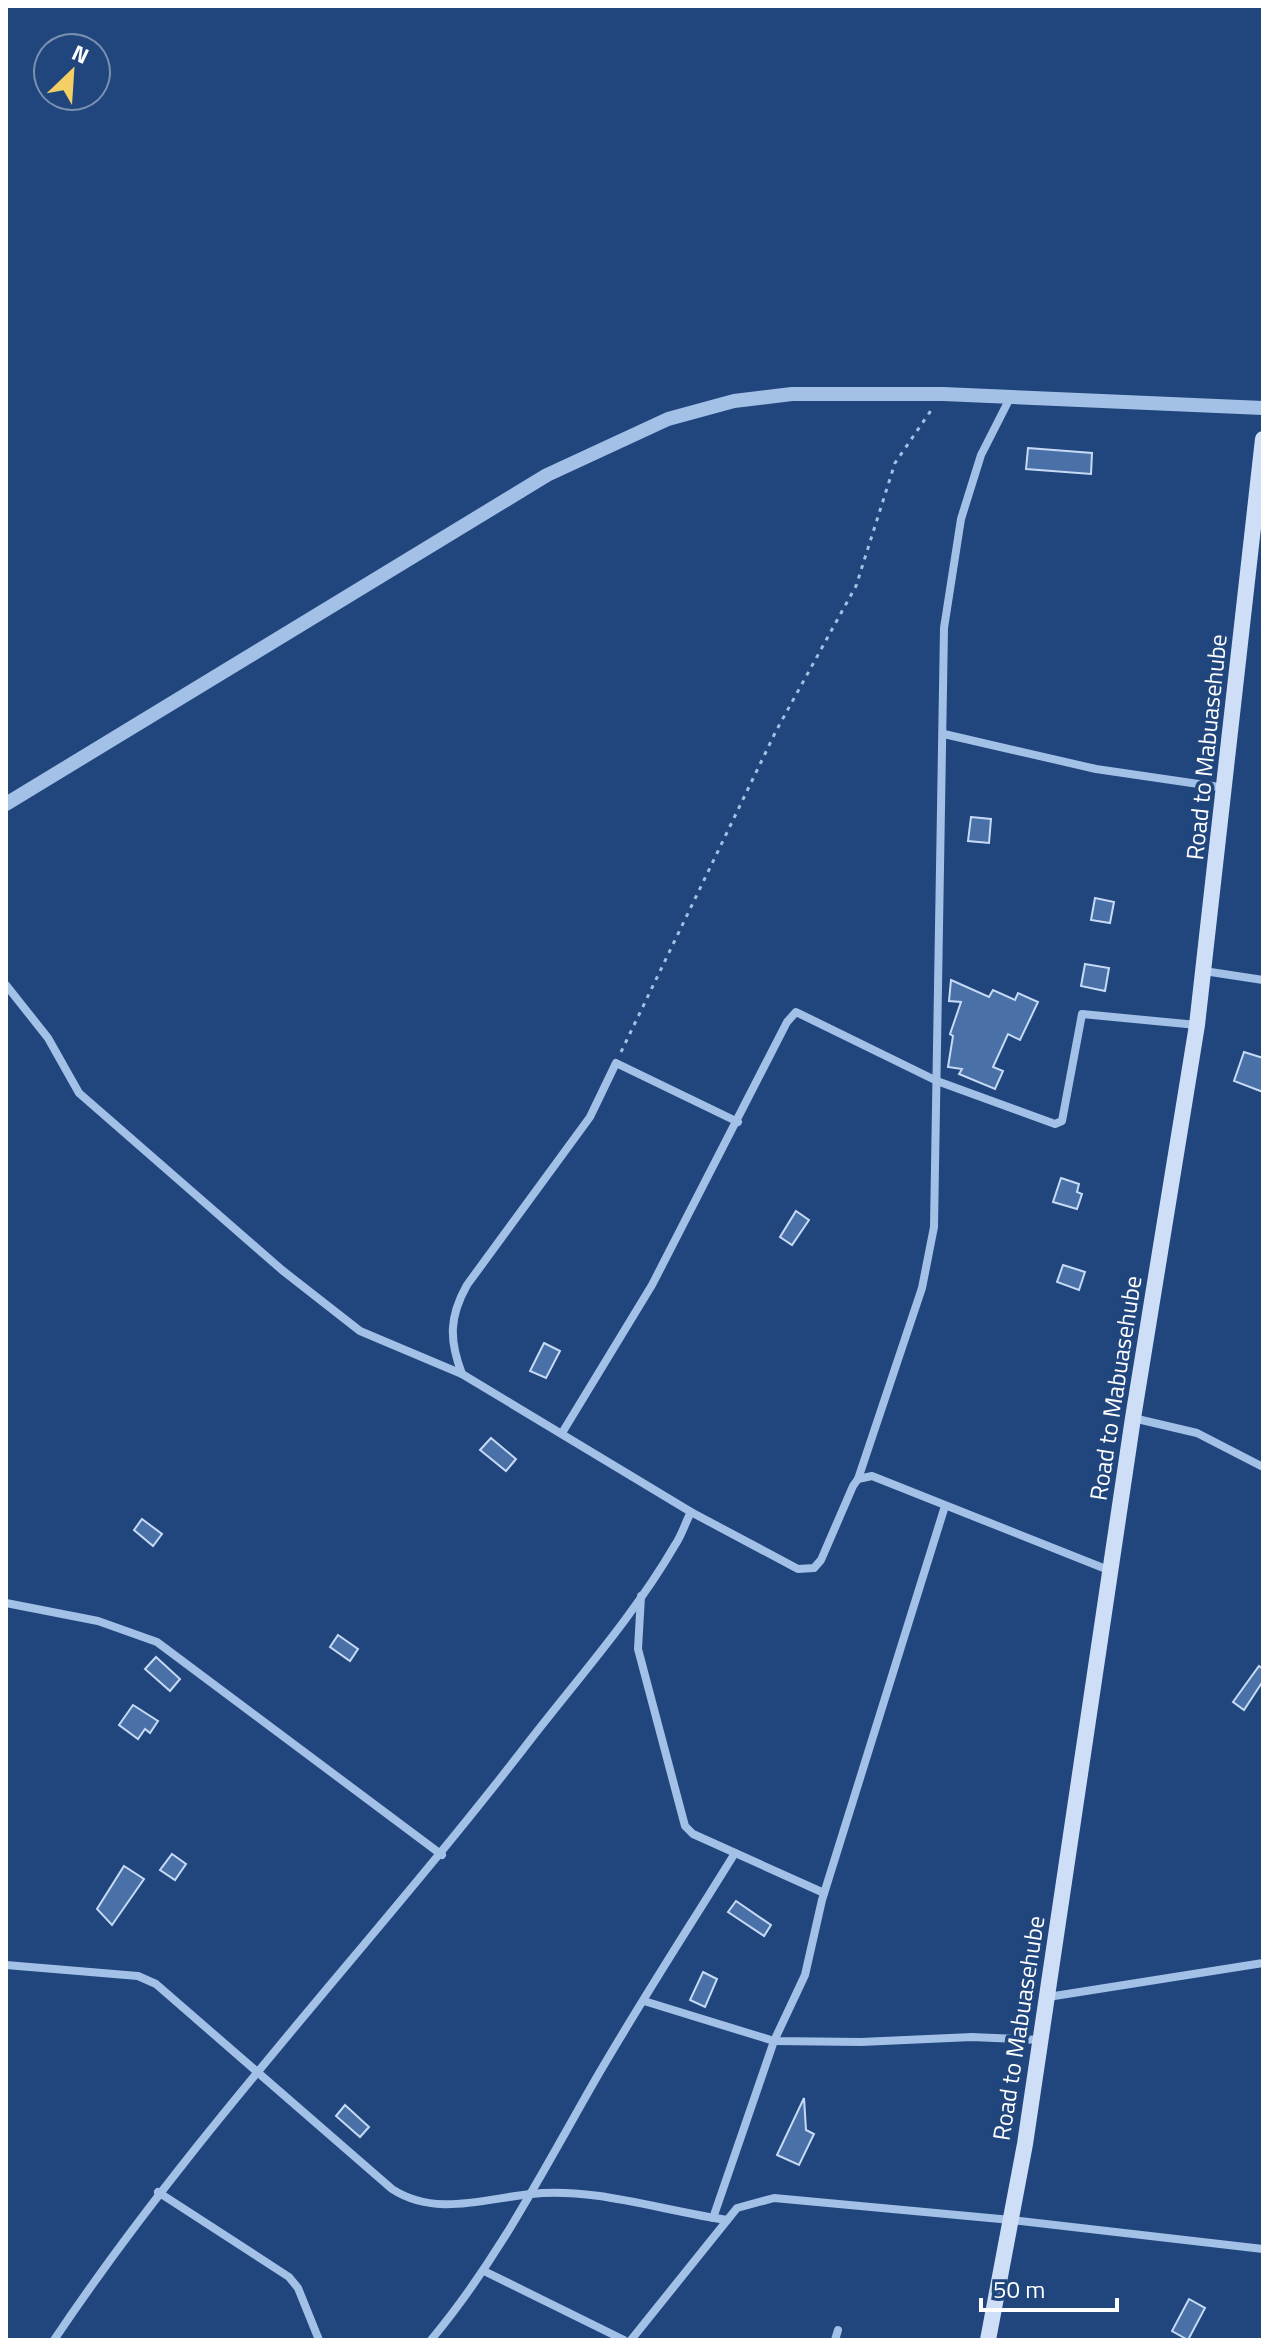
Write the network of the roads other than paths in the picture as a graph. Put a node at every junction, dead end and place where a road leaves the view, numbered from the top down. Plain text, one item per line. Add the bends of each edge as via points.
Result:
1 (1010, 398) junction
2 (1263, 408) edge
3 (1263, 439) edge
4 (944, 734) junction
5 (1226, 788) junction
6 (6, 804) edge
7 (1203, 971) junction
8 (1263, 980) edge
9 (6, 985) edge
10 (1197, 1025) junction
11 (937, 1081) junction
12 (738, 1122) junction
13 (462, 1374) junction
14 (1133, 1418) junction
15 (562, 1433) junction
16 (1263, 1467) edge
17 (858, 1479) junction
18 (945, 1506) junction
19 (691, 1512) junction
20 (1111, 1572) junction
21 (641, 1596) junction
22 (6, 1603) edge
23 (735, 1853) junction
24 (442, 1855) junction
25 (824, 1893) junction
26 (1263, 1963) edge
27 (6, 1965) edge
28 (1048, 1997) junction
29 (644, 2001) junction
30 (1041, 2040) junction
31 (774, 2041) junction
32 (255, 2072) junction
33 (158, 2192) junction
34 (534, 2193) junction
35 (713, 2218) junction
36 (727, 2220) junction
37 (1011, 2220) junction
38 (1263, 2249) edge
39 (484, 2271) junction
40 (838, 2330) dead end
41 (54, 2340) edge
42 (319, 2340) edge
43 (431, 2340) edge
44 (624, 2340) edge
45 (631, 2340) edge
46 (835, 2340) edge
47 (988, 2340) edge

1 - 2 street
1 - 4 street via 981,455 961,519 944,628
1 - 6 street via 792,394 734,401 668,419 602,446 534,483
3 - 5 main road, Road to Mabuasehube
4 - 5 street via 1096,769
4 - 11 street
5 - 7 main road, Road to Mabuasehube
7 - 8 street
7 - 10 main road, Road to Mabuasehube
9 - 13 street via 33,1015 84,1098 282,1270 360,1331
10 - 11 street via 1082,1014 1062,1121 1055,1124
10 - 14 main road, Road to Mabuasehube
11 - 12 street via 796,1012
11 - 17 street via 934,1227 922,1288
12 - 13 street via 616,1063 590,1117 454,1310 451,1336
12 - 15 street via 652,1285
13 - 15 street
14 - 16 street via 1197,1433
14 - 20 main road, Road to Mabuasehube
15 - 19 street
17 - 18 street via 878,1477
17 - 19 street via 821,1560 807,1570
18 - 20 street
18 - 25 street
19 - 21 street
20 - 28 main road, Road to Mabuasehube
21 - 23 street via 638,1649 681,1816 693,1834
21 - 24 street
22 - 24 street via 107,1623 157,1642
23 - 25 street
23 - 29 street
24 - 32 street
25 - 31 street via 805,1975
26 - 28 street
27 - 32 street via 149,1980
28 - 30 main road, Road to Mabuasehube
29 - 31 street
29 - 34 street
30 - 31 street
30 - 37 main road, Road to Mabuasehube
31 - 35 street
32 - 33 street
32 - 34 street via 404,2197 438,2205
33 - 41 street
33 - 42 street via 289,2277
34 - 35 street via 587,2194
34 - 39 street
35 - 36 street
36 - 37 street via 737,2208 774,2198
36 - 45 street
37 - 38 street
37 - 47 main road, Road to Mabuasehube
39 - 43 street
39 - 44 street
40 - 46 street

